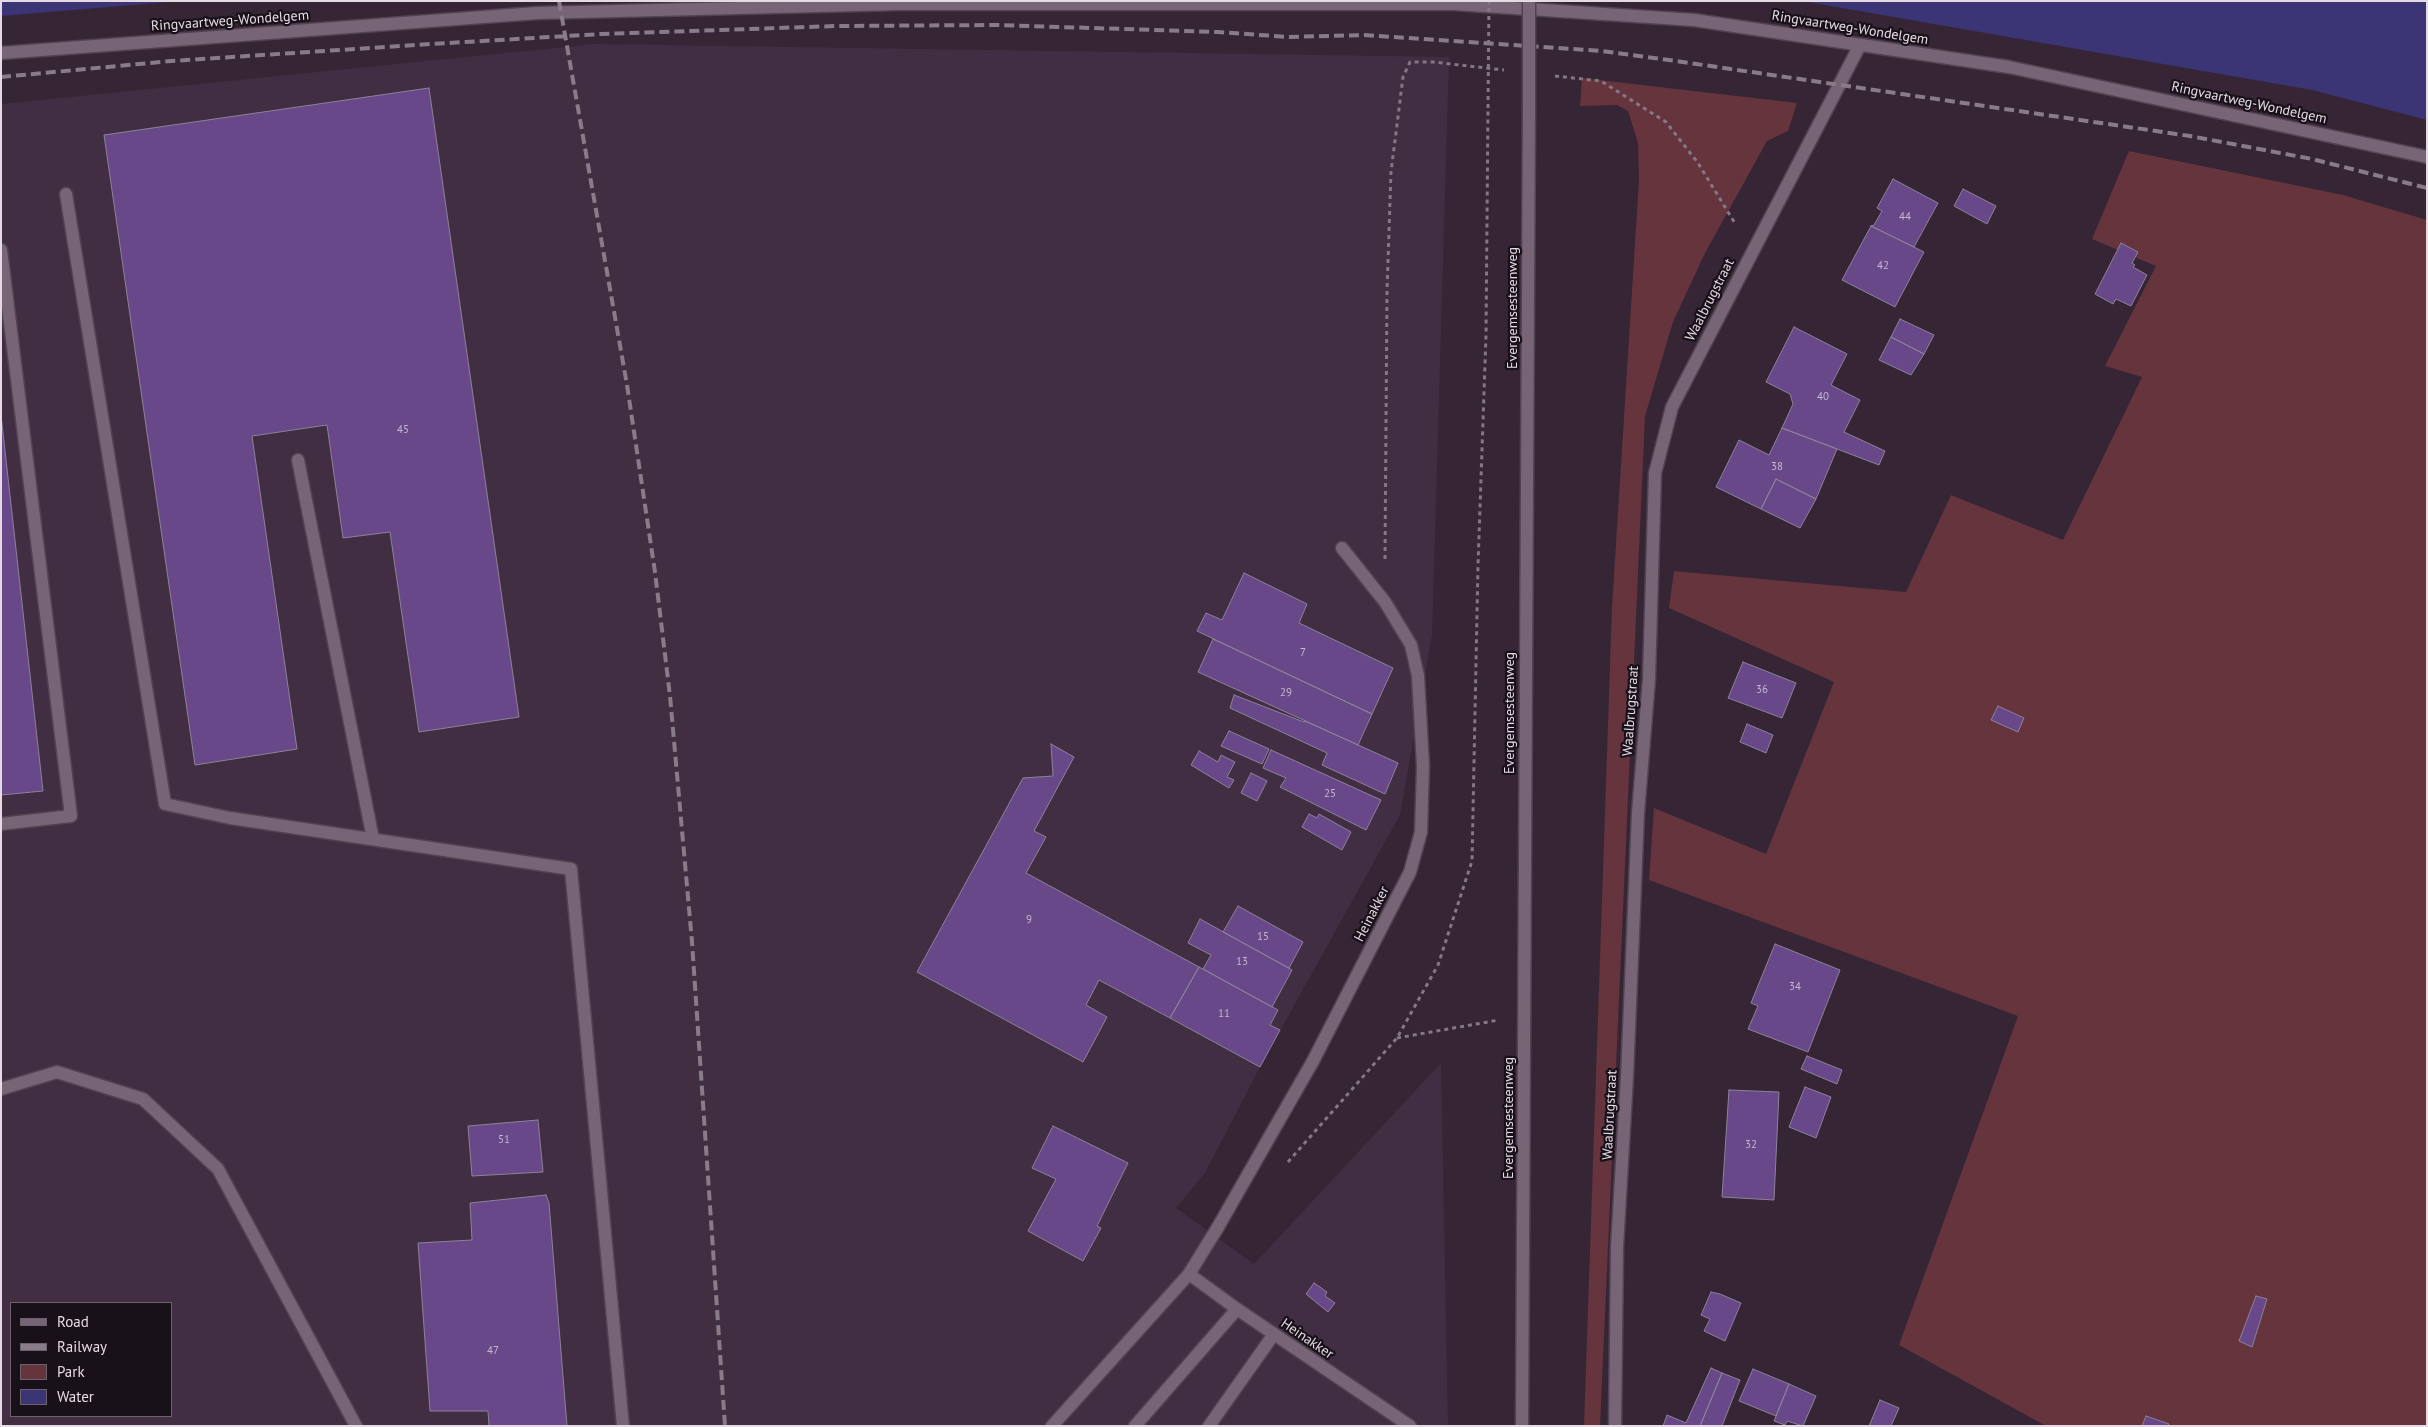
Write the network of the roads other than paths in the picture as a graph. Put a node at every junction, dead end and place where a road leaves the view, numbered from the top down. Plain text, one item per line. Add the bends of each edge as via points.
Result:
1 (1529, 1) edge
2 (1860, 45) junction
3 (1, 53) edge
4 (2427, 157) edge
5 (66, 194) dead end
6 (1, 250) edge
7 (298, 460) dead end
8 (1342, 548) dead end
9 (1, 824) edge
10 (373, 839) junction
11 (1, 1089) edge
12 (1189, 1274) junction
13 (1238, 1309) junction
14 (1274, 1334) junction
15 (356, 1426) edge
16 (623, 1426) edge
17 (1052, 1426) edge
18 (1135, 1426) edge
19 (1209, 1426) edge
20 (1410, 1426) edge
21 (1522, 1426) edge
22 (1615, 1426) edge

1 - 21 street, Evergemsesteenweg, bridge
2 - 3 street, Ringvaartweg-Wondelgem via 1694,20 1454,4 898,4 537,13
2 - 4 street, Ringvaartweg-Wondelgem via 2009,68
2 - 22 street, Waalbrugstraat via 1672,407 1655,473 1648,679 1638,812 1617,1247
5 - 10 street via 166,804 230,818
6 - 9 street via 71,816
7 - 10 street
8 - 12 street, Heinakker via 1385,602 1411,645 1418,676 1423,766 1421,832 1410,872 1313,1061
10 - 16 street via 571,869
11 - 15 street via 57,1072 143,1099 218,1169
12 - 13 street, Heinakker
12 - 17 street, Heinakker
13 - 14 street, Heinakker
13 - 18 street
14 - 19 street
14 - 20 street, Heinakker

